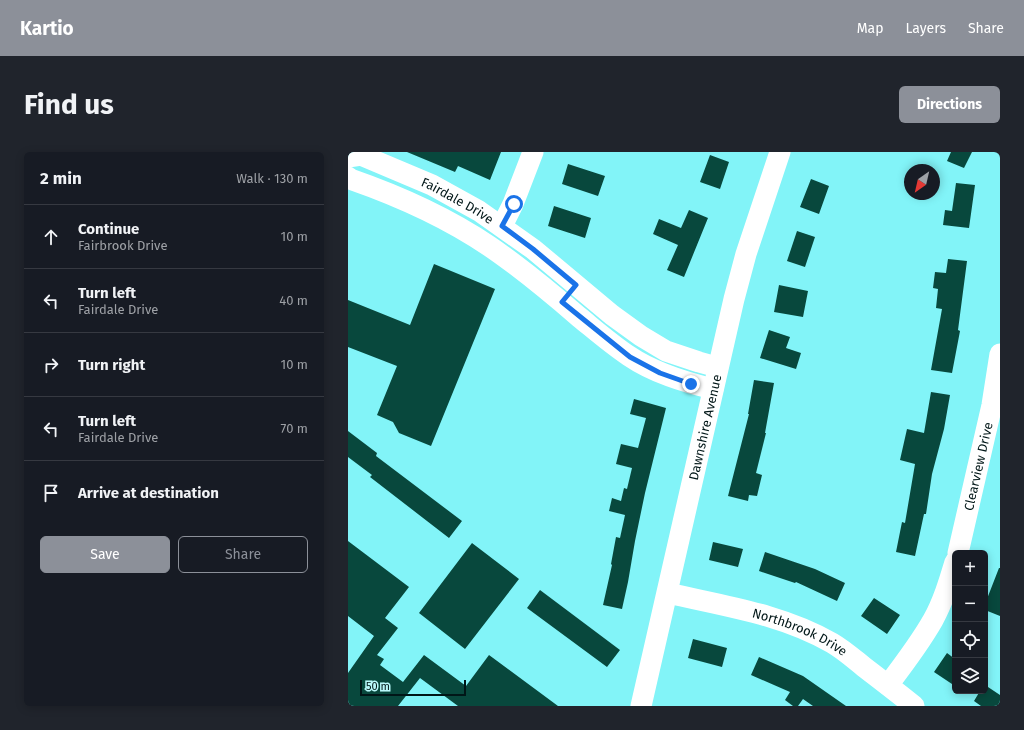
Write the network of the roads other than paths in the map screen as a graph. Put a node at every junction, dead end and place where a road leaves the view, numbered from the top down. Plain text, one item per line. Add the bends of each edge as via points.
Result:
1 (533, 152) edge
2 (780, 152) edge
3 (348, 157) edge
4 (348, 177) edge
5 (479, 211) junction
6 (502, 226) junction
7 (466, 232) junction
8 (576, 285) junction
9 (562, 302) junction
10 (1000, 354) edge
11 (717, 366) junction
12 (713, 389) junction
13 (959, 550) edge
14 (952, 572) edge
15 (668, 594) junction
16 (888, 685) junction
17 (642, 706) edge
18 (914, 706) edge

1 - 6 street via 514,204
2 - 11 street, Dawnshire Avenue via 746,254
3 - 5 street, Fairdale Drive via 361,155 432,185
4 - 7 street, Fairdale Drive via 406,200
5 - 6 street, Fairdale Drive
5 - 7 street
6 - 8 street, Fairdale Drive
7 - 9 street, Fairdale Drive via 489,246
8 - 9 street
8 - 11 street, Fairdale Drive via 641,336 666,350
9 - 12 street, Fairdale Drive via 630,357 660,373
10 - 13 street, Clearview Drive via 992,404
11 - 12 street, Dawnshire Avenue
12 - 15 street, Dawnshire Avenue
14 - 16 street via 934,619
15 - 16 street, Northbrook Drive via 752,612 806,629 833,643
15 - 17 street, Dawnshire Avenue
16 - 18 street, Northbrook Drive

